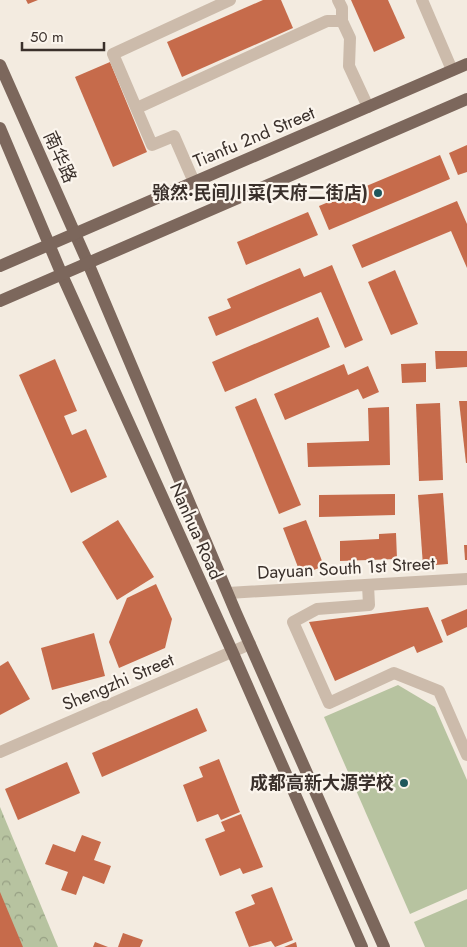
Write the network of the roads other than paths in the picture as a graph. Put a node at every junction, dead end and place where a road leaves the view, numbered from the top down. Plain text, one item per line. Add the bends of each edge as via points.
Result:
1 (230, 0) edge
2 (338, 0) edge
3 (422, 0) edge
4 (342, 21) junction
5 (467, 64) edge
6 (0, 66) edge
7 (452, 70) junction
8 (467, 100) edge
9 (368, 107) junction
10 (137, 108) junction
11 (0, 128) edge
12 (194, 182) junction
13 (75, 233) junction
14 (49, 245) junction
15 (88, 263) junction
16 (0, 266) edge
17 (62, 274) junction
18 (0, 302) edge
19 (467, 579) edge
20 (368, 585) junction
21 (228, 593) junction
22 (250, 644) junction
23 (232, 651) junction
24 (0, 752) edge
25 (467, 755) edge
26 (362, 947) edge
27 (384, 947) edge

1 - 10 street via 113,54
2 - 4 street
3 - 7 street
4 - 9 street via 350,38 349,66
4 - 10 street via 327,21
5 - 7 main road, Tianfu 2nd Street
6 - 13 main road, 南华路
7 - 9 main road, Tianfu 2nd Street
8 - 15 main road
9 - 12 main road, Tianfu 2nd Street
10 - 12 street via 152,145 174,136
11 - 14 main road, Nanhua Road
12 - 13 main road, Tianfu 2nd Street
13 - 14 main road, Tianfu 2nd Street
13 - 15 main road, 南华路
14 - 16 main road, Tianfu 2nd Street
14 - 17 main road, Nanhua Road
15 - 17 main road
15 - 21 main road, Nanhua Road
17 - 18 main road
17 - 23 main road, Nanhua Road
19 - 20 street, Dayuan South 1st Street
20 - 21 street, Dayuan South 1st Street
20 - 25 street via 369,605 317,609 293,622 329,703 394,673 439,691
21 - 22 main road, Nanhua Road
22 - 23 street, Shengzhi Street
22 - 27 main road, Nanhua Road
23 - 24 street, Shengzhi Street
23 - 26 main road, Nanhua Road

